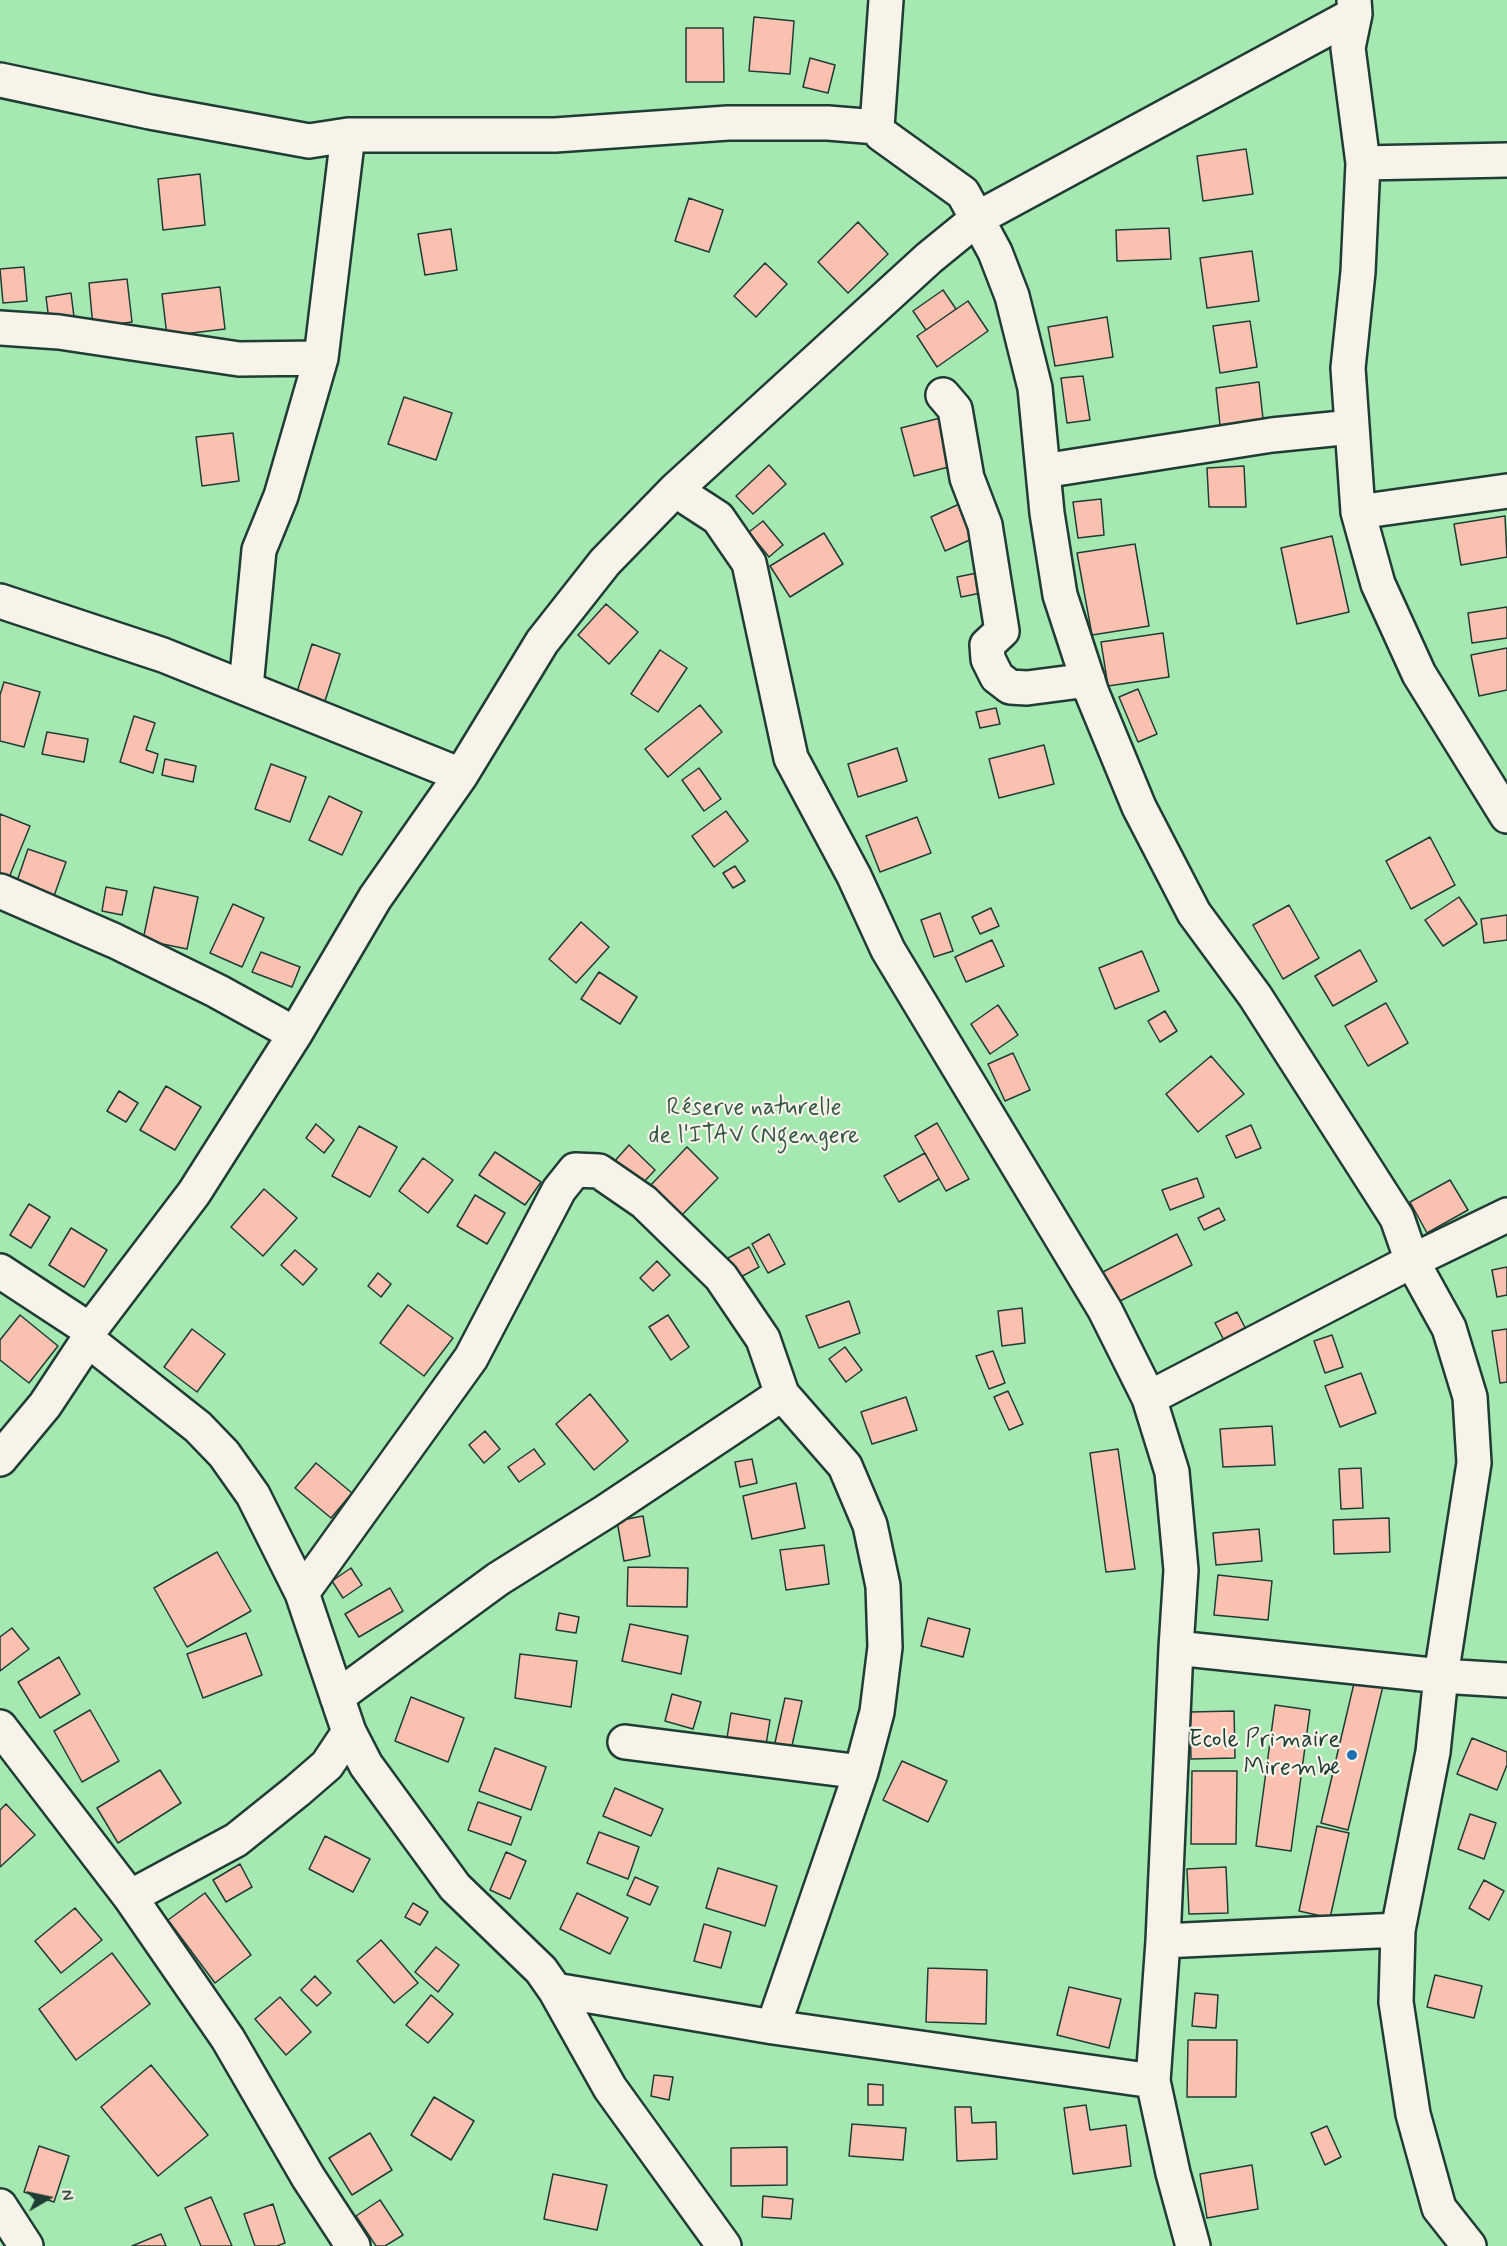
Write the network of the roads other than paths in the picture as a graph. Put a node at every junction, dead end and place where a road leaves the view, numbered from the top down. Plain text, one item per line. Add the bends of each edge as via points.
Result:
1 (886, 0) edge
2 (1355, 7) edge
3 (0, 80) edge
4 (877, 127) junction
5 (348, 135) junction
6 (1507, 160) edge
7 (1363, 163) junction
8 (978, 218) junction
9 (0, 328) edge
10 (321, 357) junction
11 (943, 395) dead end
12 (1352, 428) junction
13 (1043, 471) junction
14 (675, 490) junction
15 (1507, 491) edge
16 (1358, 512) junction
17 (0, 601) edge
18 (1088, 680) junction
19 (246, 687) junction
20 (461, 775) junction
21 (1505, 808) edge
22 (0, 891) edge
23 (295, 1034) junction
24 (1507, 1215) edge
25 (1412, 1261) junction
26 (0, 1272) edge
27 (88, 1335) junction
28 (782, 1394) junction
29 (1149, 1398) junction
30 (0, 1459) edge
31 (302, 1593) junction
32 (1176, 1648) junction
33 (1441, 1676) junction
34 (1507, 1680) edge
35 (337, 1697) junction
36 (0, 1727) edge
37 (349, 1732) junction
38 (625, 1742) dead end
39 (861, 1772) junction
40 (130, 1897) junction
41 (1398, 1930) junction
42 (1163, 1941) junction
43 (555, 1989) junction
44 (773, 2027) junction
45 (1153, 2081) junction
46 (0, 2206) edge
47 (26, 2246) edge
48 (354, 2246) edge
49 (724, 2246) edge
50 (1193, 2246) edge
51 (1469, 2246) edge

1 - 4 street
2 - 7 street via 1348,48
2 - 8 street
3 - 5 street via 309,141
4 - 5 street via 728,123 555,135
4 - 8 street via 881,134 963,193
5 - 10 street
6 - 7 street
7 - 12 street via 1348,368
8 - 13 street via 1012,296 1035,388
8 - 14 street via 920,266
9 - 10 street via 239,359
10 - 19 street via 281,496 259,550
11 - 18 street via 955,409 967,478 985,525 1002,631 987,645 988,659 997,677 1010,687 1028,688
12 - 13 street via 1272,435
12 - 16 street
13 - 18 street via 1060,595
14 - 20 street via 605,561 542,642
14 - 29 street via 718,518 749,563 791,758 854,876 888,950 1105,1310
15 - 16 street
16 - 21 street via 1378,584 1419,674
17 - 19 street
18 - 25 street via 1139,807 1194,913 1255,996 1397,1218
19 - 20 street
20 - 23 street via 375,898
22 - 23 street via 115,941
23 - 27 street via 194,1193
24 - 25 street
25 - 29 street
25 - 33 street via 1449,1328 1470,1397 1474,1463
26 - 27 street
27 - 30 street via 45,1405
27 - 31 street via 198,1426 224,1454 253,1495
28 - 31 street via 763,1339 721,1277 644,1202 599,1171 575,1170 559,1191 471,1358
28 - 35 street via 498,1579
28 - 39 street via 845,1466 870,1525 883,1586 885,1647 877,1712
29 - 32 street via 1172,1472 1181,1570
31 - 35 street
32 - 33 street
32 - 42 street
33 - 34 street
33 - 41 street via 1433,1752
35 - 37 street
36 - 40 street
37 - 40 street via 327,1765 236,1840
37 - 43 street via 366,1766 455,1887 541,1970
38 - 39 street
39 - 44 street
40 - 48 street via 228,2039 308,2177
41 - 42 street
41 - 51 street via 1395,2002 1413,2114 1439,2208
42 - 45 street
43 - 44 street
43 - 49 street via 610,2088
44 - 45 street
45 - 50 street
46 - 47 street

